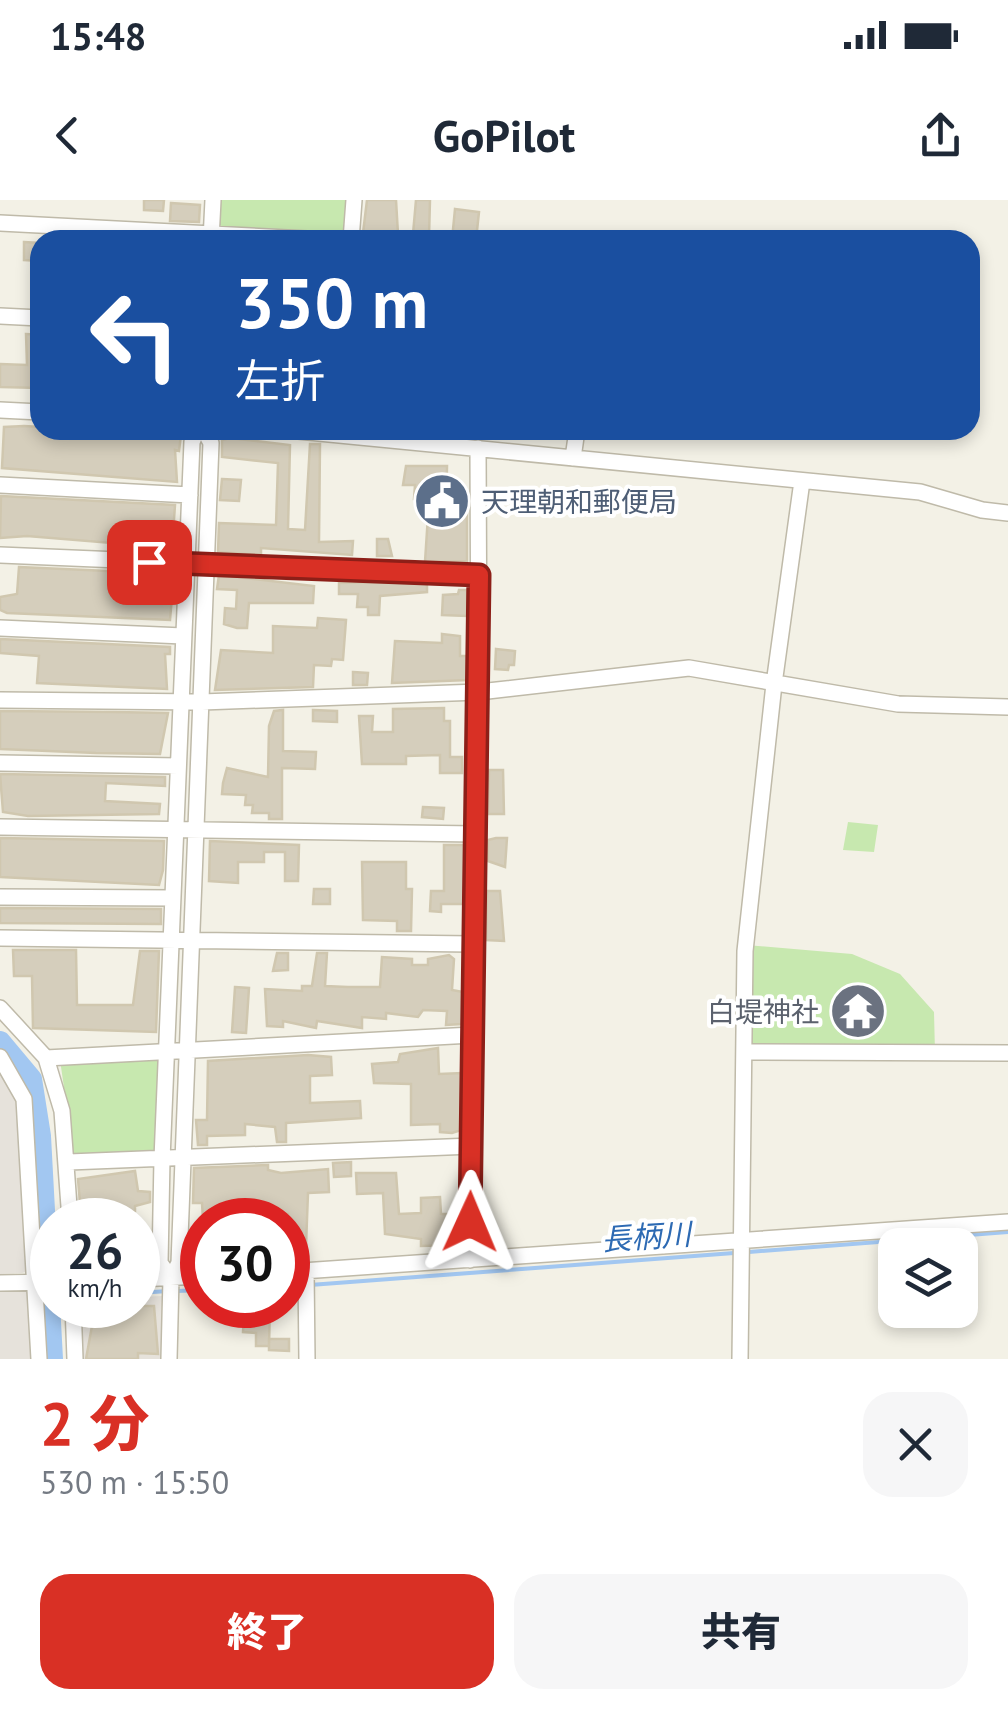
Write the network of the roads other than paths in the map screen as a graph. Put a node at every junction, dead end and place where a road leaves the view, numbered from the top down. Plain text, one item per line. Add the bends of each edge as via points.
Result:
1 (213, 200) edge
2 (354, 200) edge
3 (0, 223) edge
4 (106, 230) edge
5 (211, 230) edge
6 (352, 230) edge
7 (0, 316) edge
8 (30, 318) edge
9 (0, 410) edge
10 (30, 412) edge
11 (199, 440) edge
12 (208, 440) edge
13 (408, 440) edge
14 (578, 440) edge
15 (478, 448) junction
16 (582, 460) junction
17 (802, 481) junction
18 (0, 485) edge
19 (190, 496) junction
20 (1008, 512) edge
21 (0, 555) edge
22 (186, 564) junction
23 (205, 565) junction
24 (479, 575) junction
25 (0, 628) edge
26 (183, 636) junction
27 (774, 684) junction
28 (479, 692) junction
29 (0, 700) edge
30 (180, 702) junction
31 (202, 702) junction
32 (1008, 708) edge
33 (0, 763) edge
34 (178, 766) junction
35 (0, 827) edge
36 (176, 828) junction
37 (198, 830) junction
38 (475, 834) junction
39 (0, 897) edge
40 (173, 898) junction
41 (0, 938) edge
42 (172, 940) junction
43 (192, 940) junction
44 (472, 944) junction
45 (0, 1008) edge
46 (472, 1036) junction
47 (188, 1048) junction
48 (166, 1049) junction
49 (744, 1052) junction
50 (1008, 1053) edge
51 (0, 1058) edge
52 (46, 1058) junction
53 (472, 1146) junction
54 (162, 1159) junction
55 (183, 1159) junction
56 (69, 1162) junction
57 (34, 1198) edge
58 (70, 1198) edge
59 (1008, 1222) edge
60 (741, 1242) junction
61 (470, 1260) junction
62 (310, 1272) edge
63 (180, 1277) edge
64 (160, 1278) edge
65 (171, 1278) junction
66 (30, 1282) edge
67 (0, 1283) edge
68 (41, 1328) edge
69 (73, 1328) edge
70 (307, 1328) edge
71 (39, 1359) edge
72 (75, 1359) edge
73 (169, 1359) edge
74 (307, 1359) edge
75 (740, 1359) edge

1 - 5 street
2 - 6 street
3 - 4 street
7 - 8 street
9 - 10 street
11 - 19 street
12 - 23 street
13 - 15 street
14 - 16 street
15 - 16 street
15 - 24 street
16 - 17 street
17 - 20 street via 920,492
17 - 27 street
18 - 19 street
19 - 22 street
21 - 22 street
22 - 23 street
22 - 26 street
23 - 24 street
23 - 31 street
24 - 28 street
25 - 26 street
26 - 30 street
27 - 28 street via 690,668
27 - 32 street via 898,704
27 - 49 street via 745,952
28 - 31 street
28 - 38 street
29 - 30 street
30 - 31 street
30 - 34 street
31 - 37 street
33 - 34 street
34 - 36 street
35 - 36 street
36 - 37 street
36 - 40 street
37 - 38 street
37 - 43 street
38 - 44 street
39 - 40 street
40 - 42 street
41 - 42 street
42 - 43 street
42 - 48 street
43 - 44 street
43 - 47 street
44 - 46 street
45 - 52 street
46 - 47 street
46 - 53 street
47 - 48 street
47 - 55 street
48 - 52 street
48 - 54 street
49 - 50 street
49 - 60 street
51 - 57 street via 24,1100
52 - 56 street
53 - 55 street
53 - 61 street
54 - 55 street
54 - 56 street
54 - 65 street via 160,1263
55 - 65 street via 179,1263
56 - 58 street
59 - 60 street
60 - 61 street
60 - 75 street
61 - 62 street
63 - 65 street
64 - 65 street
65 - 73 street
66 - 67 street
68 - 71 street
69 - 72 street
70 - 74 street

